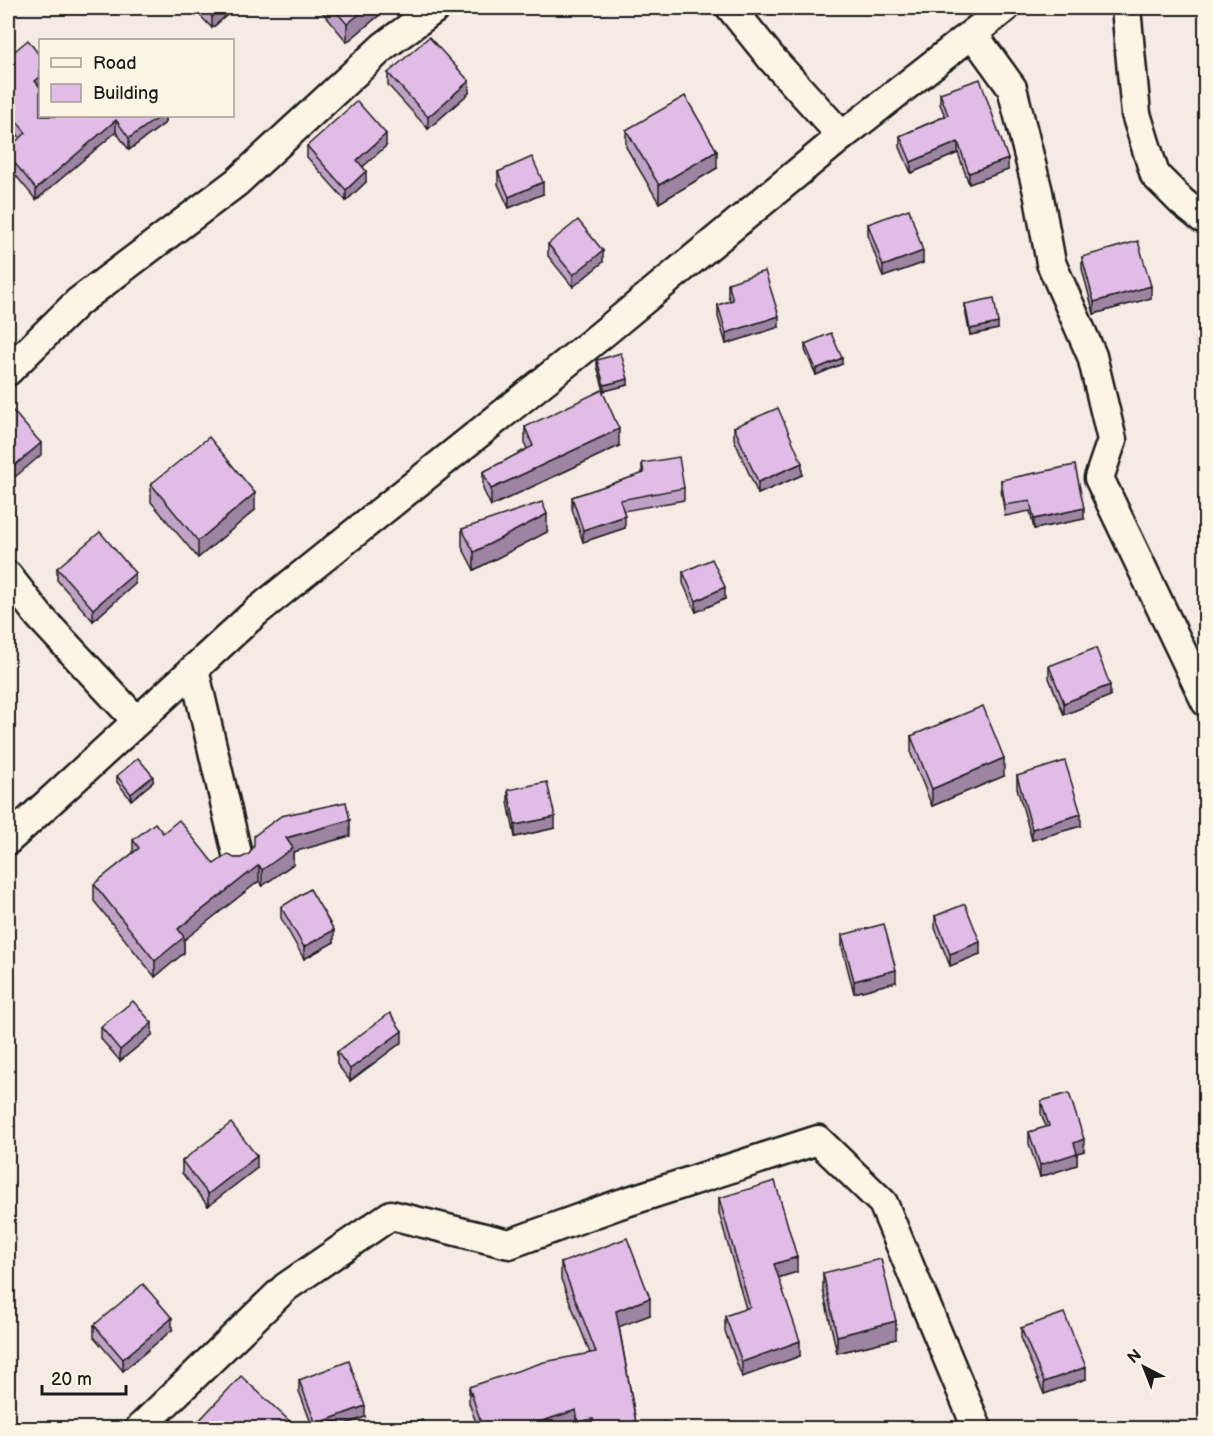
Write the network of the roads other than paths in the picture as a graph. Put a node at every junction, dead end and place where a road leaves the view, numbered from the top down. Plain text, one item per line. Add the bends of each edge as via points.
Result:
1 (436, 8) edge
2 (731, 8) edge
3 (1005, 8) edge
4 (1126, 8) edge
5 (973, 34) junction
6 (842, 136) junction
7 (1206, 218) edge
8 (8, 371) edge
9 (8, 576) edge
10 (194, 669) junction
11 (1206, 702) edge
12 (137, 722) junction
13 (8, 840) edge
14 (238, 858) edge
15 (140, 1428) edge
16 (976, 1428) edge

1 - 8 street via 384,46 237,182 78,303
2 - 6 street
3 - 5 street
4 - 7 street via 1136,114 1155,175 1182,202
5 - 6 street
5 - 11 street via 1011,88 1038,192 1051,263 1092,356 1112,440 1099,478
6 - 10 street via 256,612
9 - 12 street via 39,616
10 - 12 street
10 - 14 street
12 - 13 street
15 - 16 street via 286,1287 391,1215 508,1244 818,1140 883,1203

